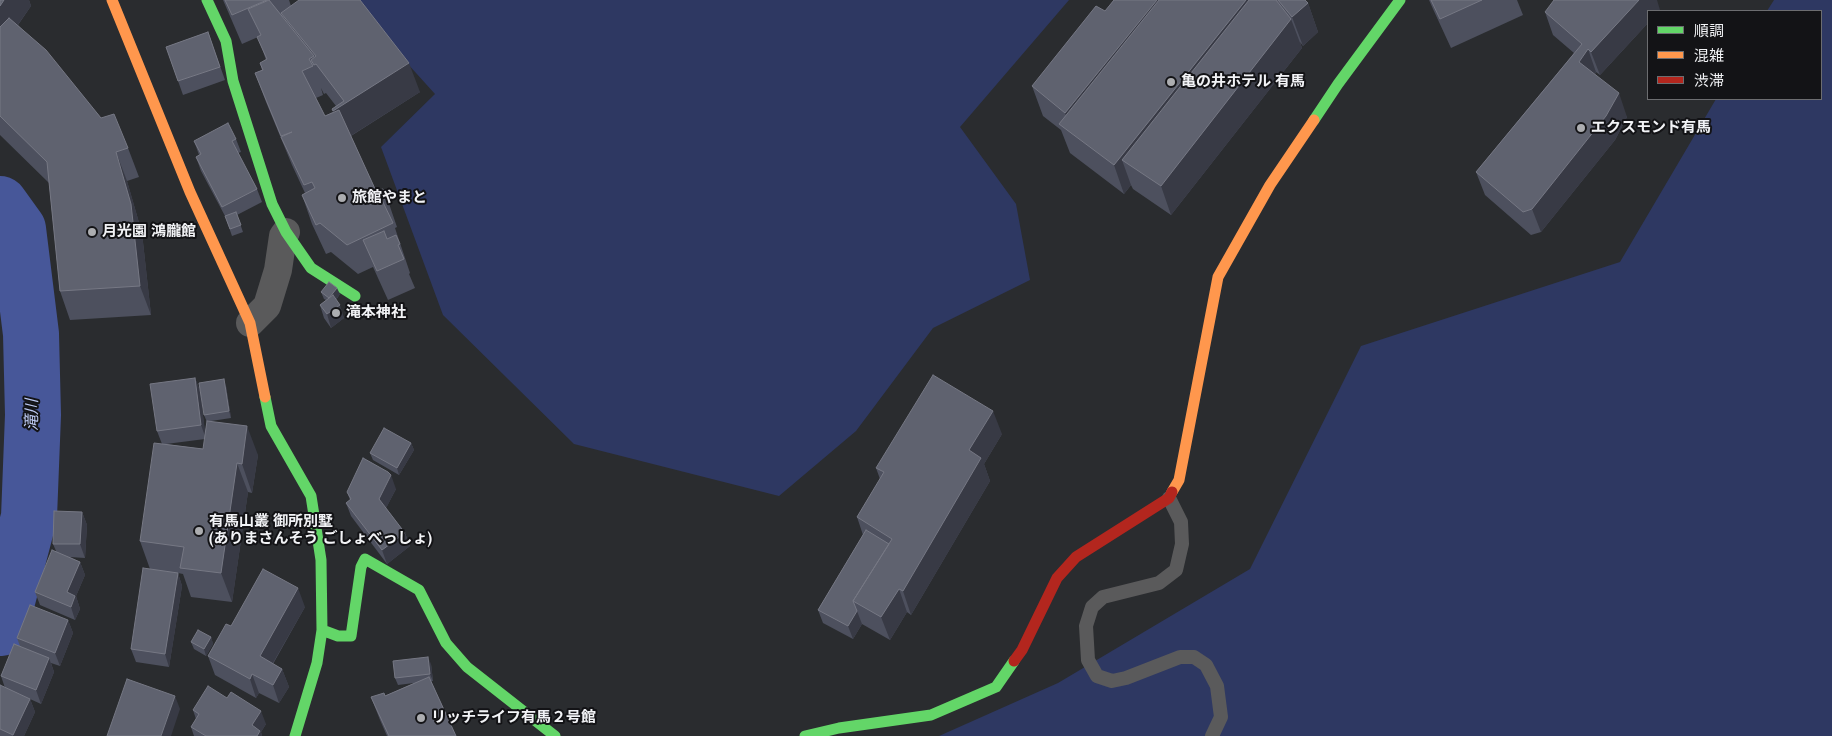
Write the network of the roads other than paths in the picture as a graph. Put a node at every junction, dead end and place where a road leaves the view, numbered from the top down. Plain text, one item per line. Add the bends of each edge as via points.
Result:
1 (112, 0) edge
2 (207, 0) edge
3 (1400, 0) edge
4 (286, 232) junction
5 (355, 296) dead end
6 (250, 323) junction
7 (1169, 498) junction
8 (322, 630) junction
9 (295, 736) edge
10 (555, 736) edge
11 (804, 736) edge
12 (1212, 736) edge

1 - 6 street via 190,192
2 - 4 street via 226,41 245,122 272,204
3 - 7 street via 1270,185 1218,277 1179,480
4 - 5 street via 311,268
4 - 6 street via 267,306
6 - 8 street via 270,426 311,496 321,560
7 - 11 street via 1076,557 1057,578 1022,650 996,687 931,715
7 - 12 lane via 1182,522 1182,544 1176,570 1159,583 1103,597 1092,607 1086,626 1088,660 1097,676 1112,681 1180,657 1194,657 1206,665 1217,686 1221,717
8 - 9 street via 317,663
8 - 10 street via 338,636 351,636 361,567 365,559 419,590 446,643 467,667

